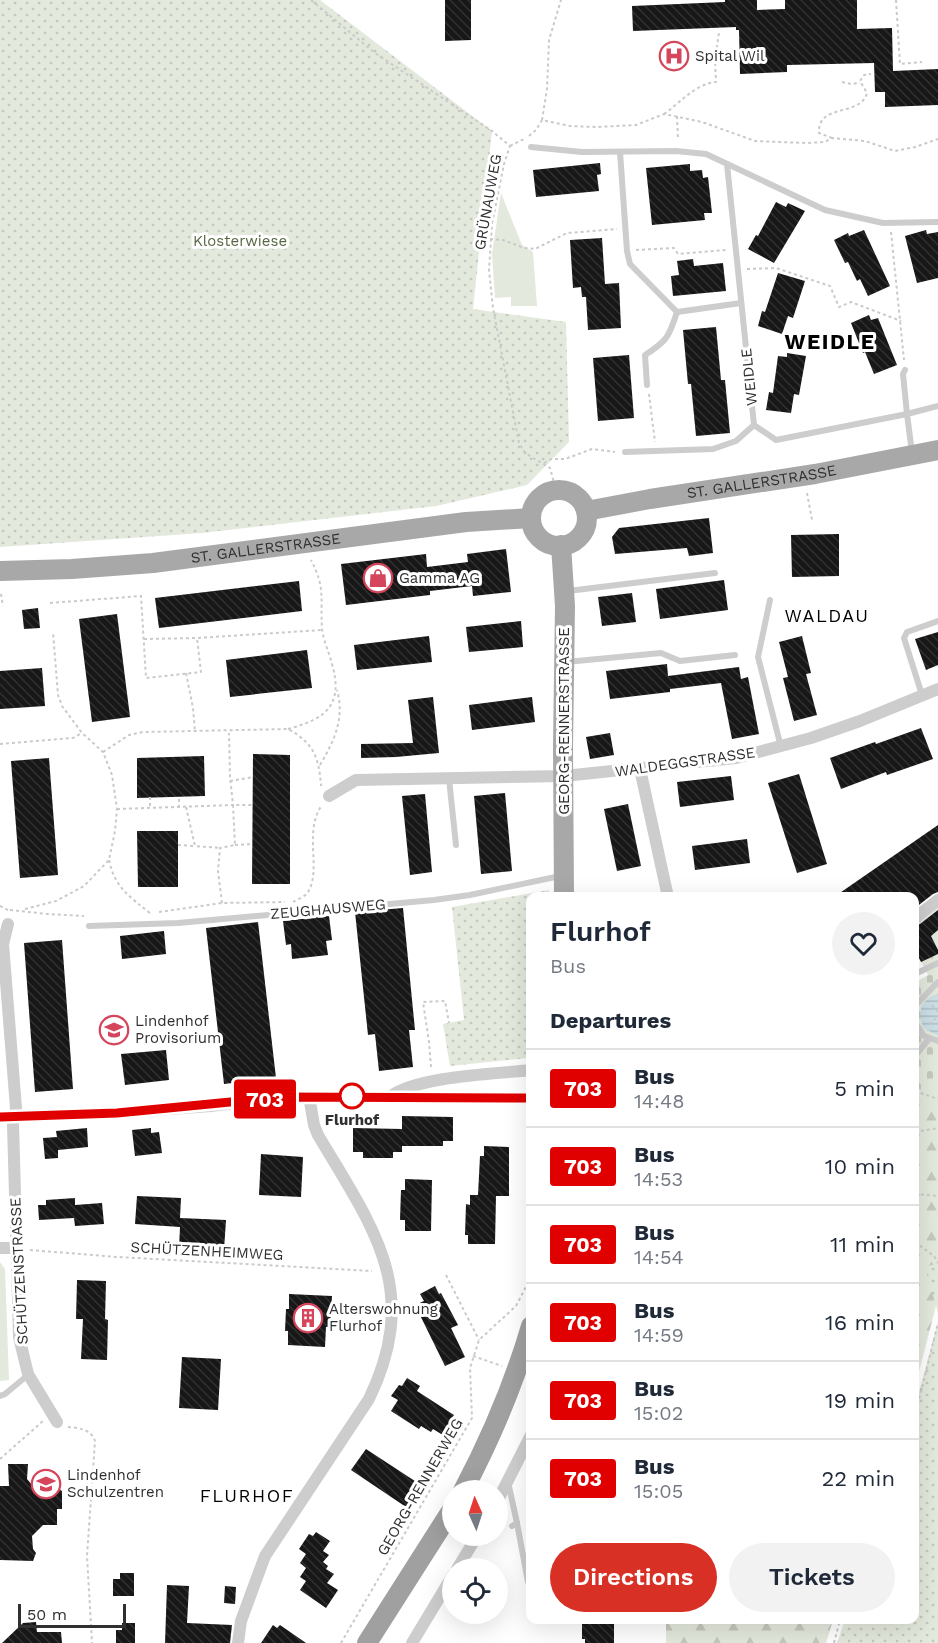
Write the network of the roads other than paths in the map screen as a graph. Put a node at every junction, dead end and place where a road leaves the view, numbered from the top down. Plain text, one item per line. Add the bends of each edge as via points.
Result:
1 (531, 147) dead end
2 (620, 152) junction
3 (727, 164) junction
4 (938, 222) edge
5 (741, 303) junction
6 (677, 312) junction
7 (905, 370) road end
8 (647, 386) road end
9 (938, 406) edge
10 (907, 414) junction
11 (754, 425) junction
12 (938, 450) edge
13 (625, 452) road end
14 (913, 456) junction
15 (586, 511) junction
16 (531, 518) junction
17 (561, 545) junction
18 (0, 571) edge
19 (715, 573) dead end
20 (564, 592) junction
21 (770, 600) dead end
22 (938, 621) edge
23 (735, 655) dead end
24 (565, 662) junction
25 (938, 689) edge
26 (922, 695) junction
27 (781, 747) junction
28 (640, 769) junction
29 (564, 776) junction
30 (449, 778) junction
31 (324, 796) road end
32 (456, 845) dead end
33 (564, 876) junction
34 (564, 892) edge
35 (667, 892) edge
36 (938, 900) edge
37 (919, 915) edge
38 (8, 924) dead end
39 (89, 926) dead end
40 (938, 963) edge
41 (919, 972) edge
42 (938, 982) edge
43 (919, 1002) edge
44 (919, 1030) edge
45 (929, 1039) junction
46 (938, 1041) edge
47 (919, 1051) edge
48 (526, 1071) edge
49 (309, 1096) junction
50 (390, 1096) junction
51 (526, 1098) edge
52 (0, 1117) edge
53 (14, 1117) junction
54 (0, 1248) edge
55 (20, 1248) junction
56 (526, 1341) edge
57 (28, 1374) junction
58 (0, 1396) edge
59 (57, 1422) road end
60 (526, 1445) edge
61 (469, 1480) edge
62 (508, 1481) joint
63 (442, 1526) edge
64 (526, 1573) edge
65 (442, 1593) edge
66 (238, 1643) edge
67 (367, 1643) edge
68 (412, 1643) edge

1 - 2 lane
2 - 3 lane via 706,154
2 - 6 lane via 630,264
3 - 4 lane via 825,210 891,223
3 - 5 lane, WEIDLE
5 - 6 lane
5 - 11 lane, WEIDLE
6 - 8 lane via 663,344 645,355
7 - 10 lane
9 - 10 lane, WEIDLE
10 - 11 lane, WEIDLE via 776,440
10 - 14 lane
11 - 13 lane via 736,441 713,449
12 - 14 main road, ST. GALLERSTRASSE
14 - 15 main road, ST. GALLERSTRASSE
15 - 16 main road via 575,495 556,490 538,499
15 - 17 main road via 584,530 571,543
16 - 17 main road via 540,538
16 - 18 main road, ST. GALLERSTRASSE via 466,522 153,563
17 - 20 main road, GEORG-RENNERSTRASSE
19 - 20 lane
20 - 24 main road, GEORG-RENNERSTRASSE
21 - 27 lane via 758,657
22 - 26 lane via 907,632 904,638
23 - 24 lane via 680,662 661,653
24 - 29 main road, GEORG-RENNERSTRASSE
25 - 26 street, WALDEGGSTRASSE
26 - 27 street, WALDEGGSTRASSE
27 - 28 street, WALDEGGSTRASSE via 736,758
28 - 29 street, WALDEGGSTRASSE
28 - 35 street
29 - 30 street, WALDEGGSTRASSE
29 - 33 main road, GEORG-RENNERSTRASSE
30 - 31 street, WALDEGGSTRASSE via 356,780
30 - 32 lane
33 - 34 main road, GEORG-RENNERSTRASSE
33 - 39 lane, ZEUGHAUSWEG via 434,900 178,923
36 - 37 street
38 - 53 street via 3,944
40 - 41 lane
42 - 43 lane
44 - 45 lane
45 - 46 lane
45 - 47 lane
48 - 50 street via 429,1082 408,1086
49 - 50 street
49 - 53 street via 117,1113
49 - 66 street via 314,1125 373,1229 388,1272 390,1334 369,1399 265,1556 241,1621
50 - 51 street
52 - 53 street
53 - 55 street, SCHÜTZENSTRASSE
54 - 55 street
55 - 57 street, SCHÜTZENSTRASSE via 19,1337
56 - 61 highway via 491,1436
57 - 58 lane
57 - 59 street, SCHÜTZENSTRASSE
60 - 62 street
62 - 64 lane
63 - 67 highway
65 - 68 street

